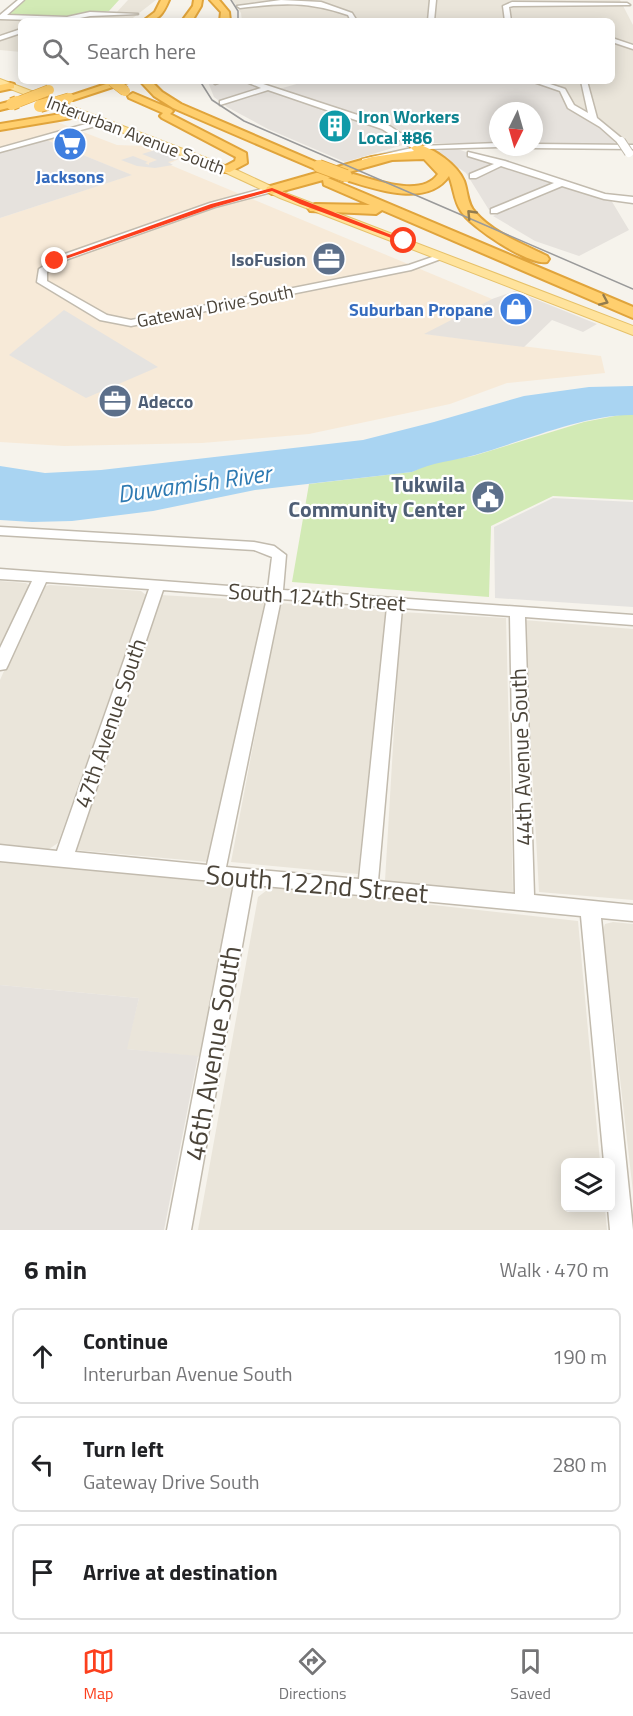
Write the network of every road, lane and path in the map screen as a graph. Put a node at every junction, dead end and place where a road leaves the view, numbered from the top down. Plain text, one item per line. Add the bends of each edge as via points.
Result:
1 (21, 0) edge
2 (198, 0) edge
3 (203, 0) edge
4 (214, 0) edge
5 (286, 0) edge
6 (433, 0) edge
7 (172, 1) edge
8 (628, 5) edge
9 (117, 6) dead end
10 (240, 6) dead end
11 (111, 13) junction
12 (1, 17) edge
13 (18, 18) edge
14 (65, 18) edge
15 (129, 18) edge
16 (152, 18) edge
17 (190, 18) edge
18 (197, 18) edge
19 (219, 18) edge
20 (225, 18) edge
21 (352, 18) edge
22 (431, 18) edge
23 (508, 18) edge
24 (18, 33) edge
25 (0, 38) edge
26 (615, 41) edge
27 (633, 47) edge
28 (615, 50) edge
29 (633, 52) edge
30 (81, 84) edge
31 (147, 84) edge
32 (256, 84) edge
33 (544, 84) edge
34 (585, 84) edge
35 (3, 86) edge
36 (172, 87) dead end
37 (267, 88) junction
38 (128, 89) edge
39 (58, 92) junction
40 (223, 103) dead end
41 (0, 107) edge
42 (0, 114) edge
43 (80, 114) junction
44 (593, 118) junction
45 (100, 122) junction
46 (0, 127) edge
47 (240, 133) junction
48 (489, 145) edge
49 (0, 150) edge
50 (422, 152) junction
51 (632, 153) edge
52 (471, 154) dead end
53 (534, 157) edge
54 (502, 164) junction
55 (226, 170) junction
56 (472, 176) dead end
57 (339, 178) junction
58 (561, 183) junction
59 (272, 190) junction
60 (633, 200) edge
61 (315, 208) junction
62 (333, 210) junction
63 (494, 211) dead end
64 (404, 241) junction
65 (441, 257) junction
66 (537, 271) junction
67 (576, 275) junction
68 (633, 300) edge
69 (633, 313) edge
70 (633, 331) edge
71 (0, 531) edge
72 (0, 574) edge
73 (41, 577) junction
74 (157, 586) junction
75 (275, 594) junction
76 (395, 602) junction
77 (517, 611) junction
78 (633, 620) edge
79 (0, 665) edge
80 (0, 854) edge
81 (63, 859) junction
82 (215, 873) junction
83 (245, 876) junction
84 (368, 887) junction
85 (525, 903) junction
86 (590, 909) junction
87 (633, 913) edge
88 (179, 1230) edge
89 (622, 1230) edge

1 - 12 street
2 - 17 highway
3 - 18 highway
4 - 19 highway
4 - 20 highway via 225,12
5 - 10 street
5 - 21 street via 328,5
6 - 22 street
7 - 16 highway
8 - 23 street via 508,4
9 - 11 street
11 - 14 street
11 - 15 street via 135,14
12 - 13 street
24 - 25 street
26 - 27 street
28 - 29 street
30 - 39 highway
31 - 47 highway via 171,103
32 - 37 street
33 - 44 street via 563,90 571,106
34 - 44 street
35 - 43 main road, Interurban Avenue South
36 - 47 highway via 191,105
37 - 40 street
37 - 50 street via 385,127
38 - 39 highway
38 - 55 highway via 242,156 240,163
38 - 57 highway via 304,171
39 - 41 highway, bridge
39 - 42 highway, bridge via 34,105
43 - 45 main road, Interurban Avenue South
43 - 46 highway
44 - 51 street, bridge
45 - 49 street
45 - 55 main road, Interurban Avenue South
47 - 57 highway, bridge
48 - 50 street via 450,145
50 - 57 highway via 444,174 438,183 428,187 384,188
50 - 59 highway via 402,153
67 -> 50 highway via 477,221 461,201 451,171
51 - 53 street
52 - 54 street
53 - 54 street
53 - 58 street
54 - 56 street
55 - 59 main road, Interurban Avenue South
57 - 66 highway
57 - 67 highway
58 - 60 street via 610,198
58 - 63 street
59 - 61 main road, Interurban Avenue South
59 - 62 main road, Interurban Avenue South via 290,192
59 - 65 street, Gateway Drive South via 213,205 65,257 42,271 42,282 104,318 131,323 411,267
61 - 62 highway
61 - 64 main road, Interurban Avenue South
62 - 64 main road, Interurban Avenue South via 403,237
62 - 66 highway via 351,206 374,210
64 - 65 main road, Interurban Avenue South
65 - 70 main road, Interurban Avenue South
66 -> 69 highway
67 - 68 highway
71 - 75 street via 254,546 275,551 280,561
72 - 73 street, South 124th Street
73 - 74 street, South 124th Street
73 - 79 street
74 - 75 street, South 124th Street
74 - 81 street, 47th Avenue South
75 - 76 street, South 124th Street
75 - 82 street
76 - 77 street, South 124th Street
76 - 84 street
77 - 78 street, South 124th Street
77 - 85 street, 44th Avenue South
80 - 81 street, South 122nd Street
81 - 82 street, South 122nd Street
82 - 83 street, South 122nd Street
83 - 84 street, South 122nd Street
83 - 88 street, 46th Avenue South
84 - 85 street, South 122nd Street
85 - 86 street, South 122nd Street
86 - 87 street, South 122nd Street
86 - 89 street

